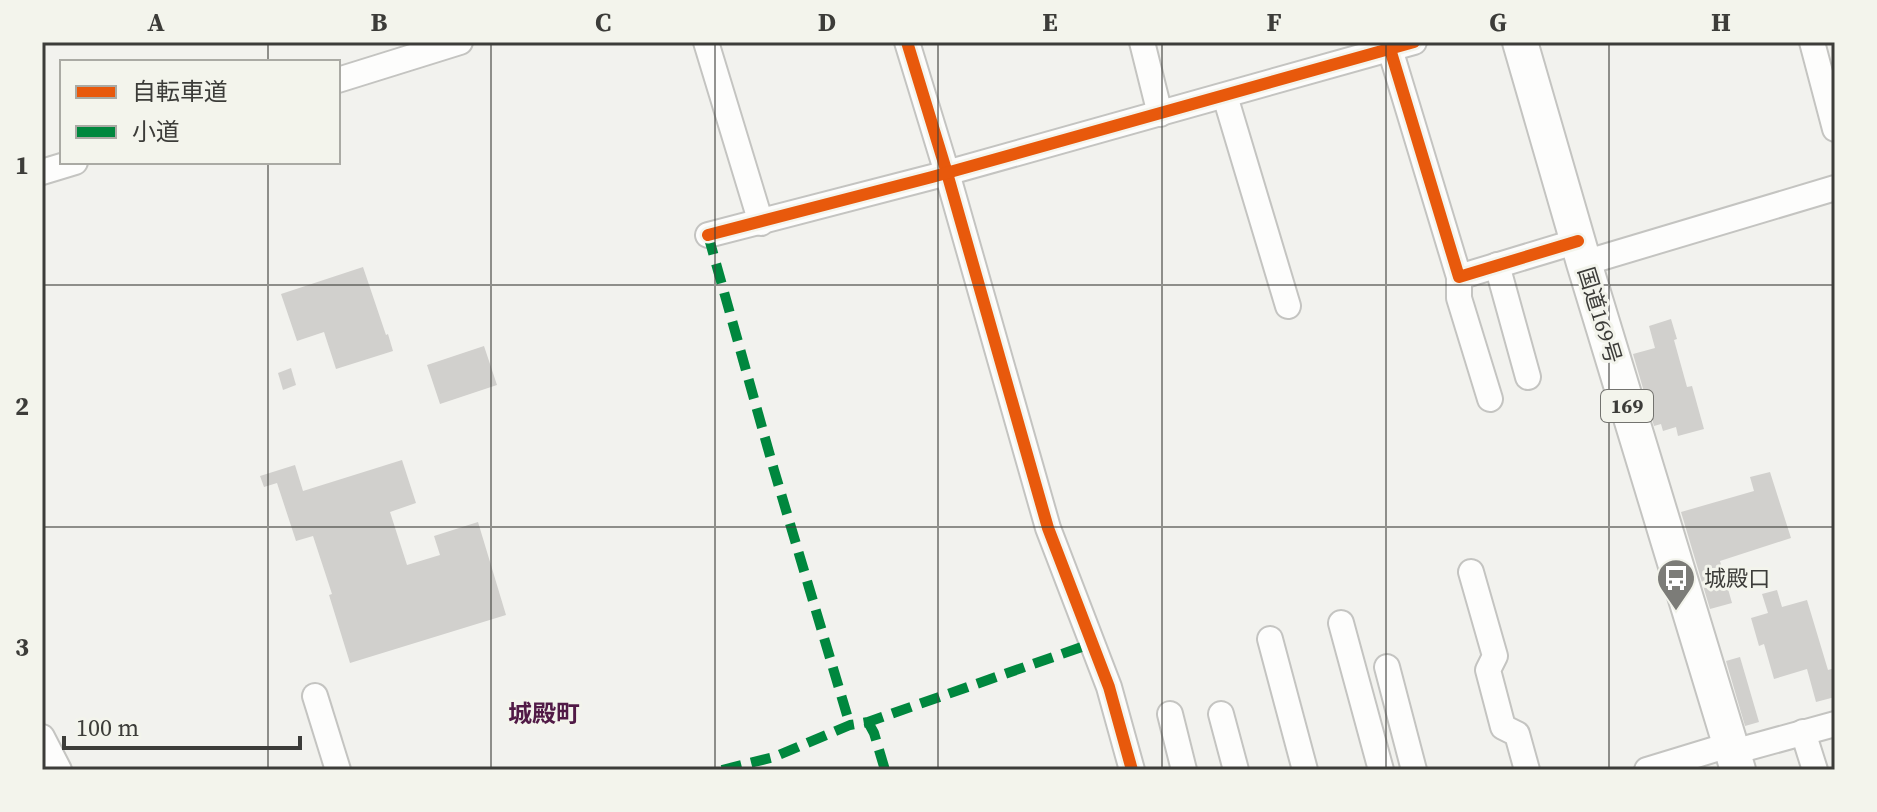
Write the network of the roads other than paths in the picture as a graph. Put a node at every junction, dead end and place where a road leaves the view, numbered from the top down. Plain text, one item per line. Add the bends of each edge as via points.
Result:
1 (460, 42) edge
2 (706, 42) edge
3 (907, 42) edge
4 (1142, 42) edge
5 (1414, 42) edge
6 (1520, 42) edge
7 (1812, 42) edge
8 (1390, 49) junction
9 (340, 79) edge
10 (1225, 96) junction
11 (1160, 114) junction
12 (1835, 129) edge
13 (68, 164) edge
14 (42, 172) edge
15 (947, 173) junction
16 (1835, 188) edge
17 (761, 223) junction
18 (708, 235) dead end
19 (1581, 252) junction
20 (1497, 265) junction
21 (1459, 277) junction
22 (1288, 306) dead end
23 (1528, 377) dead end
24 (1490, 399) dead end
25 (1471, 572) dead end
26 (1341, 623) dead end
27 (1270, 639) dead end
28 (1387, 667) dead end
29 (315, 696) dead end
30 (1170, 714) dead end
31 (1221, 714) dead end
32 (1835, 724) edge
33 (1803, 732) junction
34 (43, 741) edge
35 (1733, 755) edge
36 (59, 770) edge
37 (338, 770) edge
38 (1132, 770) edge
39 (1184, 770) edge
40 (1236, 770) edge
41 (1305, 770) edge
42 (1381, 770) edge
43 (1414, 770) edge
44 (1527, 770) edge
45 (1647, 770) edge
46 (1815, 770) edge

1 - 9 street
2 - 17 street
3 - 15 street
4 - 11 street
5 - 8 street
6 - 19 highway, 国道169号 / 169
7 - 12 street
8 - 10 street
8 - 21 street
10 - 11 street
10 - 22 street
11 - 15 street
13 - 14 street
15 - 17 street
15 - 38 street via 1048,528 1109,687
16 - 19 street
17 - 18 street
19 - 20 street
19 - 35 highway, 国道169号 / 169
20 - 21 street
20 - 23 street
21 - 24 street via 1459,298
25 - 44 street via 1495,656 1488,670 1503,727 1517,734
26 - 42 street
27 - 41 street
28 - 43 street
29 - 37 street
30 - 39 street
31 - 40 street
32 - 33 street
33 - 35 street
33 - 46 street
34 - 36 street
35 - 45 street

